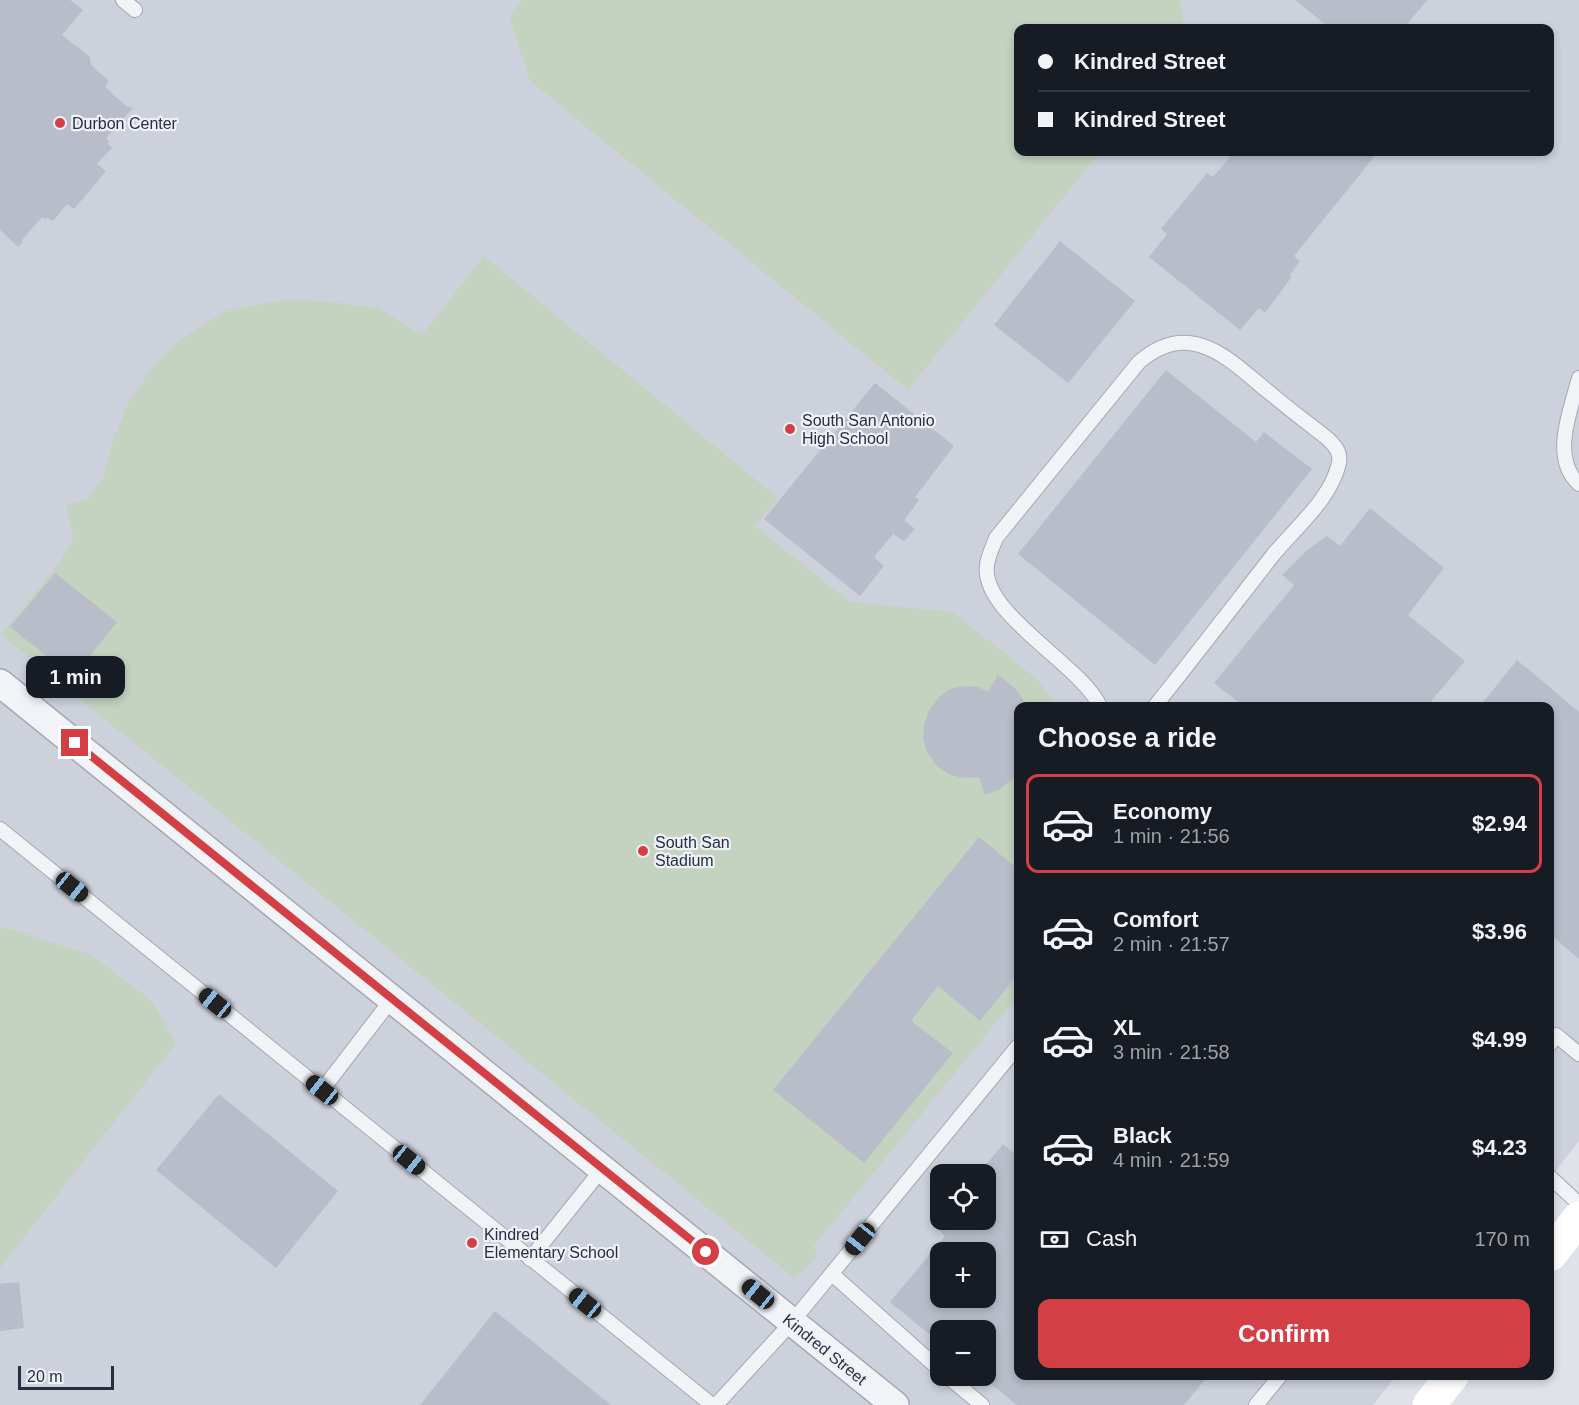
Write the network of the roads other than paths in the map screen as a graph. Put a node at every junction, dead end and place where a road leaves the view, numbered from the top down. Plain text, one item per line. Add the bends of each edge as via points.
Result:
1 (123, 0) edge
2 (135, 10) dead end
3 (1579, 378) edge
4 (1579, 484) edge
5 (0, 682) edge
6 (1098, 702) edge
7 (1158, 702) edge
8 (0, 829) edge
9 (392, 999) junction
10 (1554, 1038) edge
11 (1014, 1051) edge
12 (1579, 1054) edge
13 (322, 1090) junction
14 (602, 1169) junction
15 (1554, 1181) edge
16 (1579, 1204) edge
17 (1579, 1218) edge
18 (1554, 1250) edge
19 (530, 1259) junction
20 (832, 1274) junction
21 (792, 1322) junction
22 (930, 1361) edge
23 (1277, 1380) edge
24 (1449, 1380) edge
25 (959, 1386) edge
26 (712, 1405) edge
27 (716, 1405) edge
28 (895, 1405) edge
29 (982, 1405) edge
30 (1256, 1405) edge
31 (1429, 1405) edge

1 - 2 lane
3 - 4 lane via 1564,438 1565,458
5 - 9 street, Kindred Street
6 - 7 lane via 1004,609 992,593 987,566 996,538 1138,362 1152,351 1187,343 1205,346 1226,358 1328,439 1340,459 1326,493
8 - 13 lane
9 - 13 lane
9 - 14 street, Kindred Street
10 - 12 lane via 1556,1035
11 - 20 lane
13 - 19 lane
14 - 19 lane
14 - 21 street, Kindred Street
15 - 16 lane
17 - 18 street
19 - 26 lane
20 - 21 lane
20 - 22 lane
21 - 27 lane
21 - 28 street, Kindred Street
23 - 30 lane
24 - 31 street
25 - 29 lane

